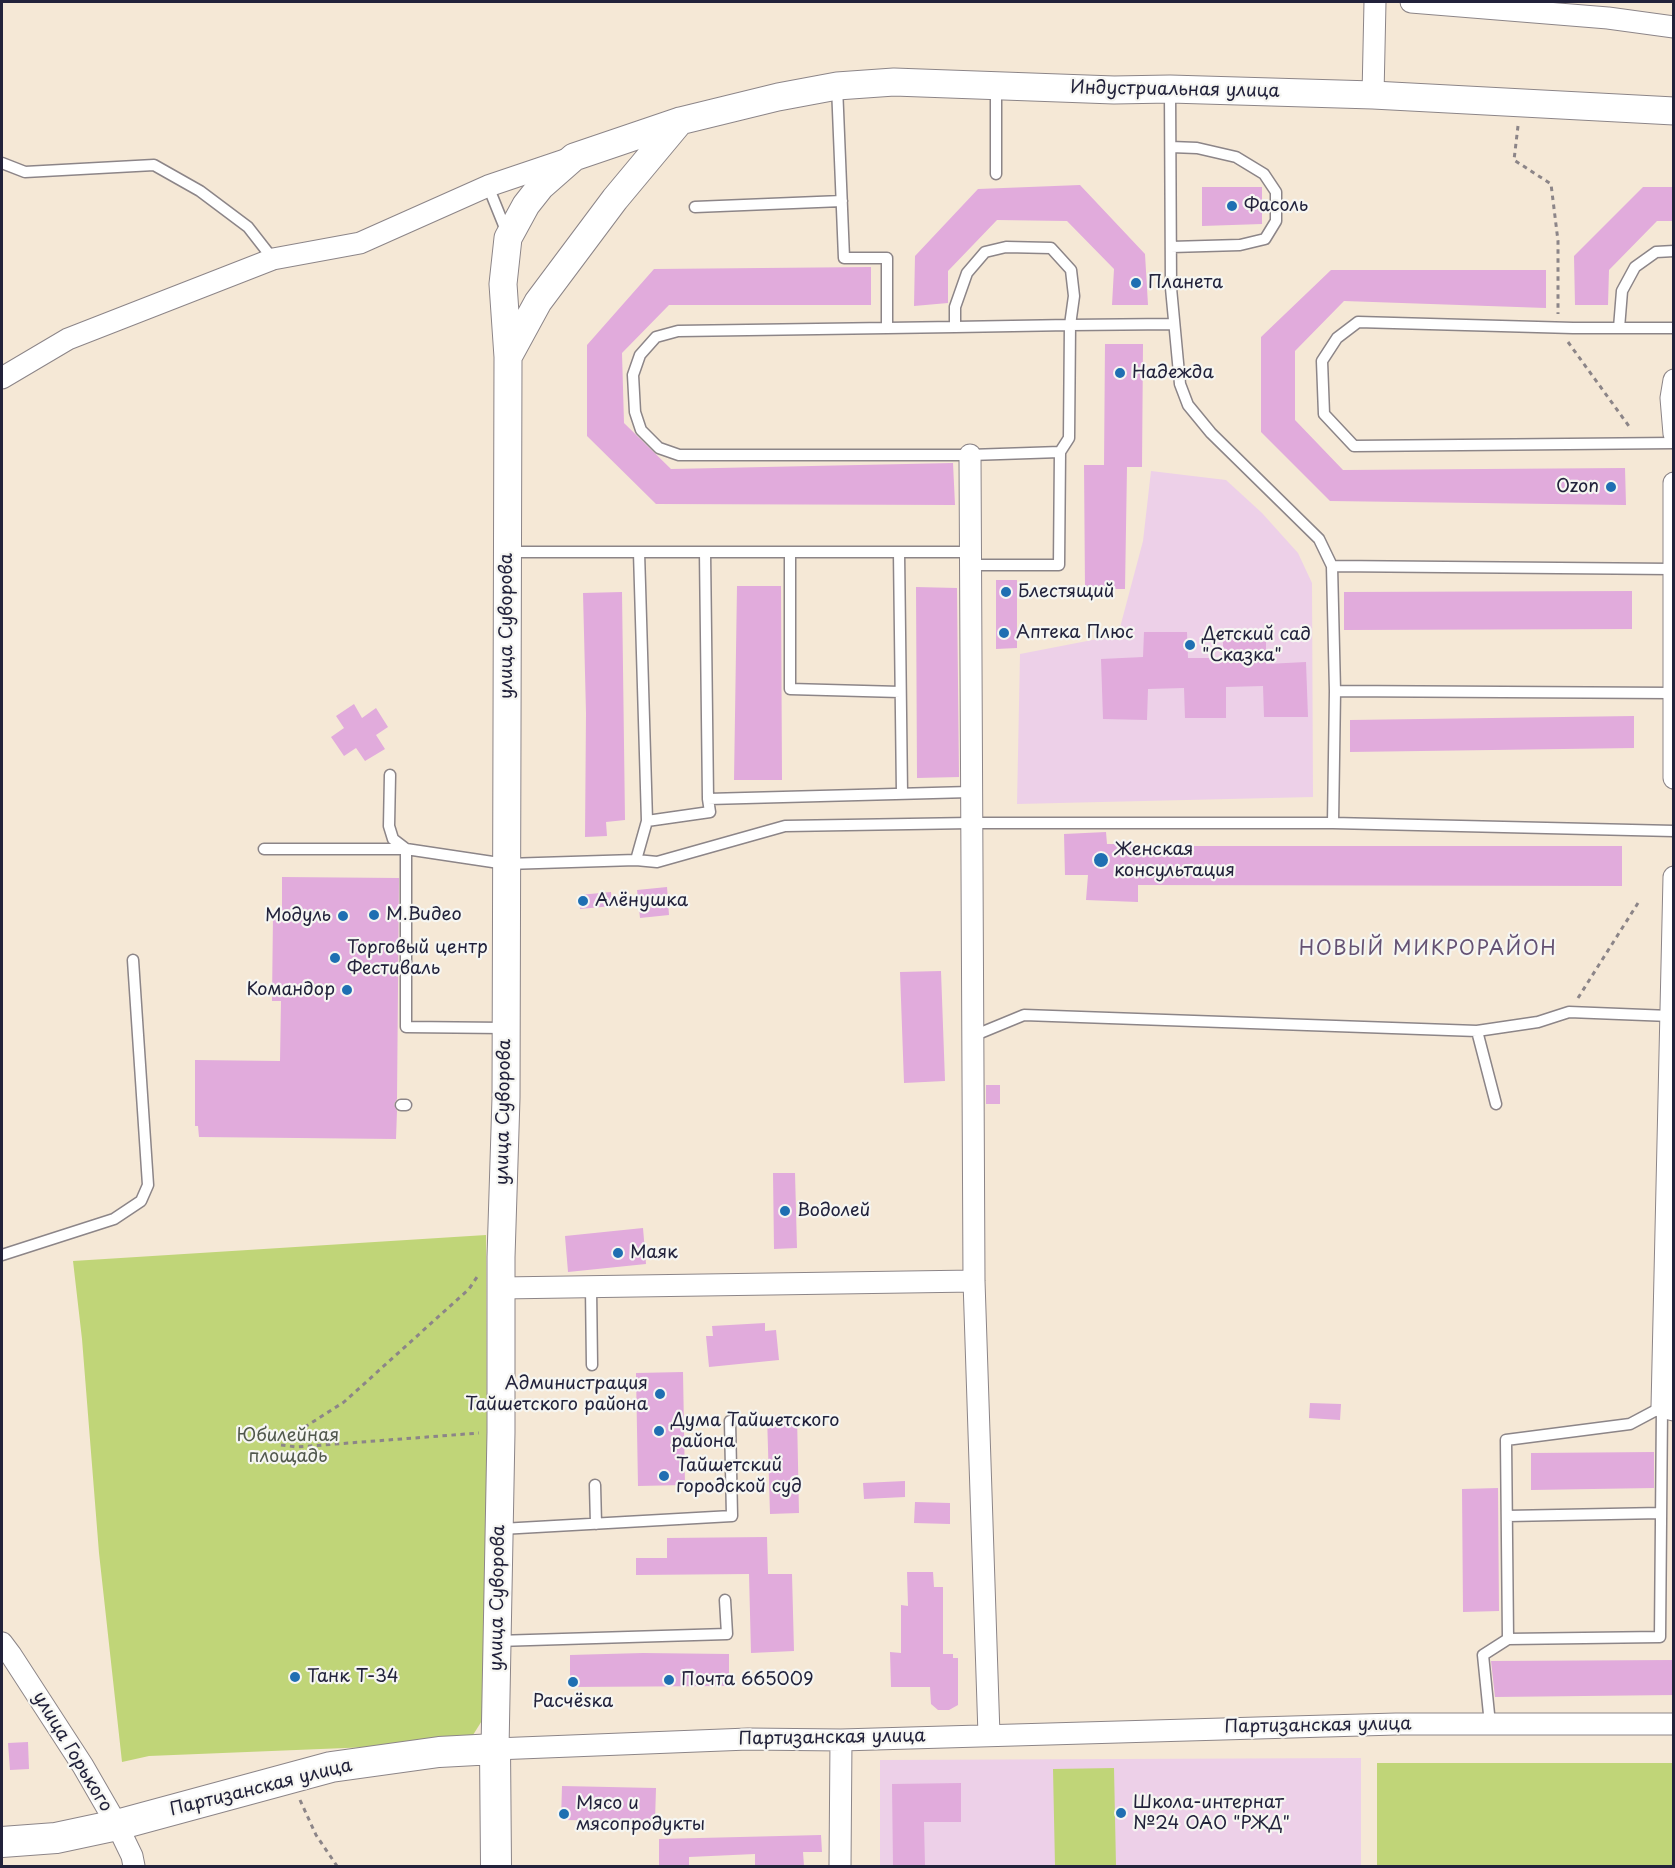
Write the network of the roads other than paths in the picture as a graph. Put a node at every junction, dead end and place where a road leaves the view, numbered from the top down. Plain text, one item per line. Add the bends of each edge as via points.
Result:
1 (1375, 2) edge
2 (1411, 2) edge
3 (1674, 27) edge
4 (996, 85) junction
5 (837, 86) junction
6 (1170, 89) junction
7 (1373, 95) junction
8 (1674, 111) edge
9 (680, 121) junction
10 (1170, 147) junction
11 (574, 157) junction
12 (2, 163) edge
13 (996, 174) dead end
14 (488, 186) junction
15 (842, 201) junction
16 (695, 207) dead end
17 (508, 238) junction
18 (1171, 247) junction
19 (1674, 251) edge
20 (273, 259) junction
21 (1173, 324) junction
22 (1070, 325) junction
23 (955, 327) junction
24 (887, 328) junction
25 (1619, 328) junction
26 (1674, 328) edge
27 (508, 357) junction
28 (2, 378) edge
29 (1674, 380) edge
30 (1674, 434) edge
31 (1674, 443) edge
32 (1060, 452) junction
33 (970, 455) junction
34 (1674, 483) edge
35 (507, 552) junction
36 (639, 552) junction
37 (705, 552) junction
38 (899, 552) junction
39 (790, 553) junction
40 (970, 559) junction
41 (1332, 566) junction
42 (1672, 569) edge
43 (1335, 691) junction
44 (900, 692) junction
45 (1672, 693) edge
46 (390, 775) dead end
47 (1674, 778) edge
48 (970, 792) junction
49 (902, 794) junction
50 (708, 799) junction
51 (647, 821) junction
52 (971, 823) junction
53 (1333, 824) junction
54 (1674, 831) edge
55 (264, 849) dead end
56 (406, 849) junction
57 (636, 860) junction
58 (506, 864) junction
59 (1674, 878) edge
60 (133, 960) dead end
61 (1670, 1017) junction
62 (506, 1028) junction
63 (1477, 1031) junction
64 (973, 1036) junction
65 (1496, 1104) dead end
66 (2, 1255) edge
67 (974, 1281) junction
68 (501, 1288) junction
69 (591, 1288) junction
70 (592, 1365) dead end
71 (1668, 1408) edge
72 (730, 1421) dead end
73 (595, 1485) dead end
74 (1661, 1513) junction
75 (1507, 1516) junction
76 (596, 1524) junction
77 (500, 1530) junction
78 (725, 1600) dead end
79 (1508, 1639) junction
80 (497, 1641) junction
81 (2, 1643) edge
82 (1490, 1724) junction
83 (1674, 1724) edge
84 (989, 1735) junction
85 (841, 1740) junction
86 (495, 1749) junction
87 (117, 1826) junction
88 (2, 1842) edge
89 (134, 1866) edge
90 (496, 1866) edge
91 (840, 1866) edge

1 - 7 street
2 - 3 street
4 - 5 street, Индустриальная улица via 894,82
4 - 6 street, Индустриальная улица
4 - 13 lane
5 - 9 street, Индустриальная улица
5 - 15 lane
6 - 7 street, Индустриальная улица
6 - 10 lane
7 - 8 street, Индустриальная улица
9 - 11 street, Индустриальная улица
9 - 27 street via 544,293
10 - 18 lane
10 - 18 lane via 1197,148 1236,157 1264,174 1276,192 1276,221 1265,239 1240,245
11 - 14 street
11 - 17 street via 540,186
12 - 20 lane via 25,172 154,165 200,191 248,227
14 - 17 lane
14 - 20 street via 360,243
15 - 16 lane
15 - 24 lane via 844,258 886,258
17 - 27 street, улица Суворова via 503,284
18 - 21 lane
19 - 25 lane via 1656,252 1635,267 1622,291
20 - 28 street via 68,339
21 - 22 lane
21 - 41 lane via 1180,384 1188,405 1318,539
22 - 23 lane
22 - 23 lane via 1074,296 1071,270 1051,248 1006,247 985,252 967,273 955,307
22 - 32 lane via 1069,438
23 - 24 lane
24 - 33 lane via 678,331 656,337 640,356 633,375 634,412 641,430 659,448 679,455
25 - 26 lane
25 - 31 lane via 1358,322 1337,338 1322,361 1324,414 1354,446
27 - 35 street, улица Суворова
29 - 30 street
32 - 33 lane
32 - 40 lane via 1059,565
33 - 40 street
34 - 42 street
35 - 36 lane
35 - 58 street, улица Суворова
36 - 37 lane
36 - 51 lane
37 - 39 lane
37 - 50 lane
38 - 39 lane
38 - 40 lane
38 - 44 lane
39 - 44 lane via 790,689
40 - 48 street
41 - 42 lane
41 - 43 lane
42 - 45 street
43 - 45 lane
43 - 53 lane
44 - 49 lane
45 - 47 street
46 - 56 lane via 389,826 393,839
48 - 49 lane
48 - 52 street
49 - 50 lane
50 - 51 lane via 710,812
51 - 57 lane
52 - 53 lane
52 - 57 lane via 785,826 657,862
52 - 64 street
53 - 54 lane
55 - 56 lane
56 - 58 lane
56 - 62 lane via 406,1027
57 - 58 lane
58 - 62 street, улица Суворова
59 - 61 street
60 - 66 lane via 148,1185 141,1201 114,1219
61 - 63 lane via 1569,1012 1538,1022
61 - 71 street
62 - 68 street, улица Суворова
63 - 64 lane via 1024,1015
63 - 65 lane
64 - 67 street
67 - 69 street
67 - 84 street
68 - 69 street
68 - 77 street, улица Суворова
69 - 70 lane
71 - 74 lane
71 - 75 lane via 1630,1424 1506,1440
72 - 76 lane via 732,1516
73 - 76 lane
74 - 75 lane
74 - 79 lane via 1660,1637
75 - 79 lane
76 - 77 lane
77 - 80 street, улица Суворова
78 - 80 lane via 727,1634
79 - 82 lane via 1483,1655
80 - 86 street, улица Суворова
81 - 87 street, улица Горького via 73,1749
82 - 83 street, Партизанская улица
82 - 84 street, Партизанская улица
84 - 85 street, Партизанская улица
85 - 86 street, Партизанская улица via 748,1739
85 - 91 street
86 - 87 main road, Партизанская улица via 439,1752 331,1767
86 - 90 main road, улица Суворова
87 - 88 main road, Партизанская улица via 56,1838
87 - 89 street, улица Горького

